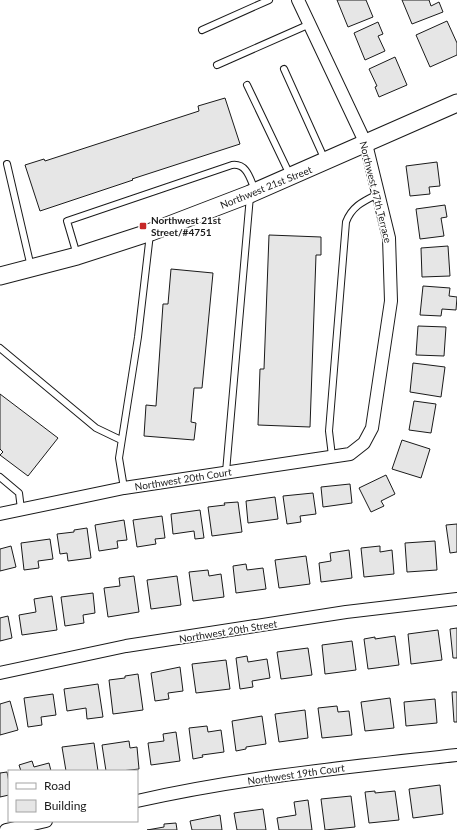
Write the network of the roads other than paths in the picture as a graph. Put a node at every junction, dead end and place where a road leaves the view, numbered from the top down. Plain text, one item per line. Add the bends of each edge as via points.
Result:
1 (269, 0) edge
2 (298, 0) edge
3 (310, 24) junction
4 (202, 30) dead end
5 (217, 65) dead end
6 (284, 69) dead end
7 (247, 85) dead end
8 (457, 104) edge
9 (366, 144) junction
10 (326, 162) junction
11 (8, 164) dead end
12 (290, 177) junction
13 (253, 193) junction
14 (378, 194) junction
15 (151, 232) junction
16 (77, 256) junction
17 (32, 268) junction
18 (0, 276) edge
19 (0, 348) edge
20 (121, 440) junction
21 (364, 443) joint
22 (332, 456) junction
23 (226, 472) junction
24 (0, 477) edge
25 (124, 488) junction
26 (21, 509) junction
27 (0, 514) edge
28 (457, 599) edge
29 (0, 673) edge
30 (457, 755) edge
31 (138, 801) edge
32 (42, 822) edge
33 (6, 830) edge

1 - 4 lane
2 - 3 street, Northwest 47th Terrace
3 - 5 lane
3 - 9 street, Northwest 47th Terrace
6 - 10 lane
7 - 12 lane
8 - 9 street, Northwest 21st Street
9 - 10 street, Northwest 21st Street
9 - 14 street, Northwest 47th Terrace
10 - 12 street, Northwest 21st Street
11 - 17 lane
12 - 13 street, Northwest 21st Street
13 - 15 street, Northwest 21st Street
13 - 16 lane via 246,170 237,164 67,221
13 - 23 lane
14 - 21 street, Northwest 47th Terrace via 389,238 391,301 372,428
14 - 22 lane via 361,202 349,214 346,222 328,431
15 - 16 street, Northwest 21st Street
15 - 20 lane via 138,337
16 - 17 street, Northwest 21st Street
17 - 18 street, Northwest 21st Street
19 - 20 lane via 96,428
20 - 25 lane via 119,458
21 - 22 street, Northwest 20th Court via 350,454
22 - 23 street, Northwest 20th Court
23 - 25 street, Northwest 20th Court
24 - 26 lane via 19,494
25 - 26 street, Northwest 20th Court
26 - 27 street, Northwest 20th Court
28 - 29 street, Northwest 20th Street via 346,612 126,646
30 - 31 street, Northwest 19th Court via 303,772
32 - 33 street

